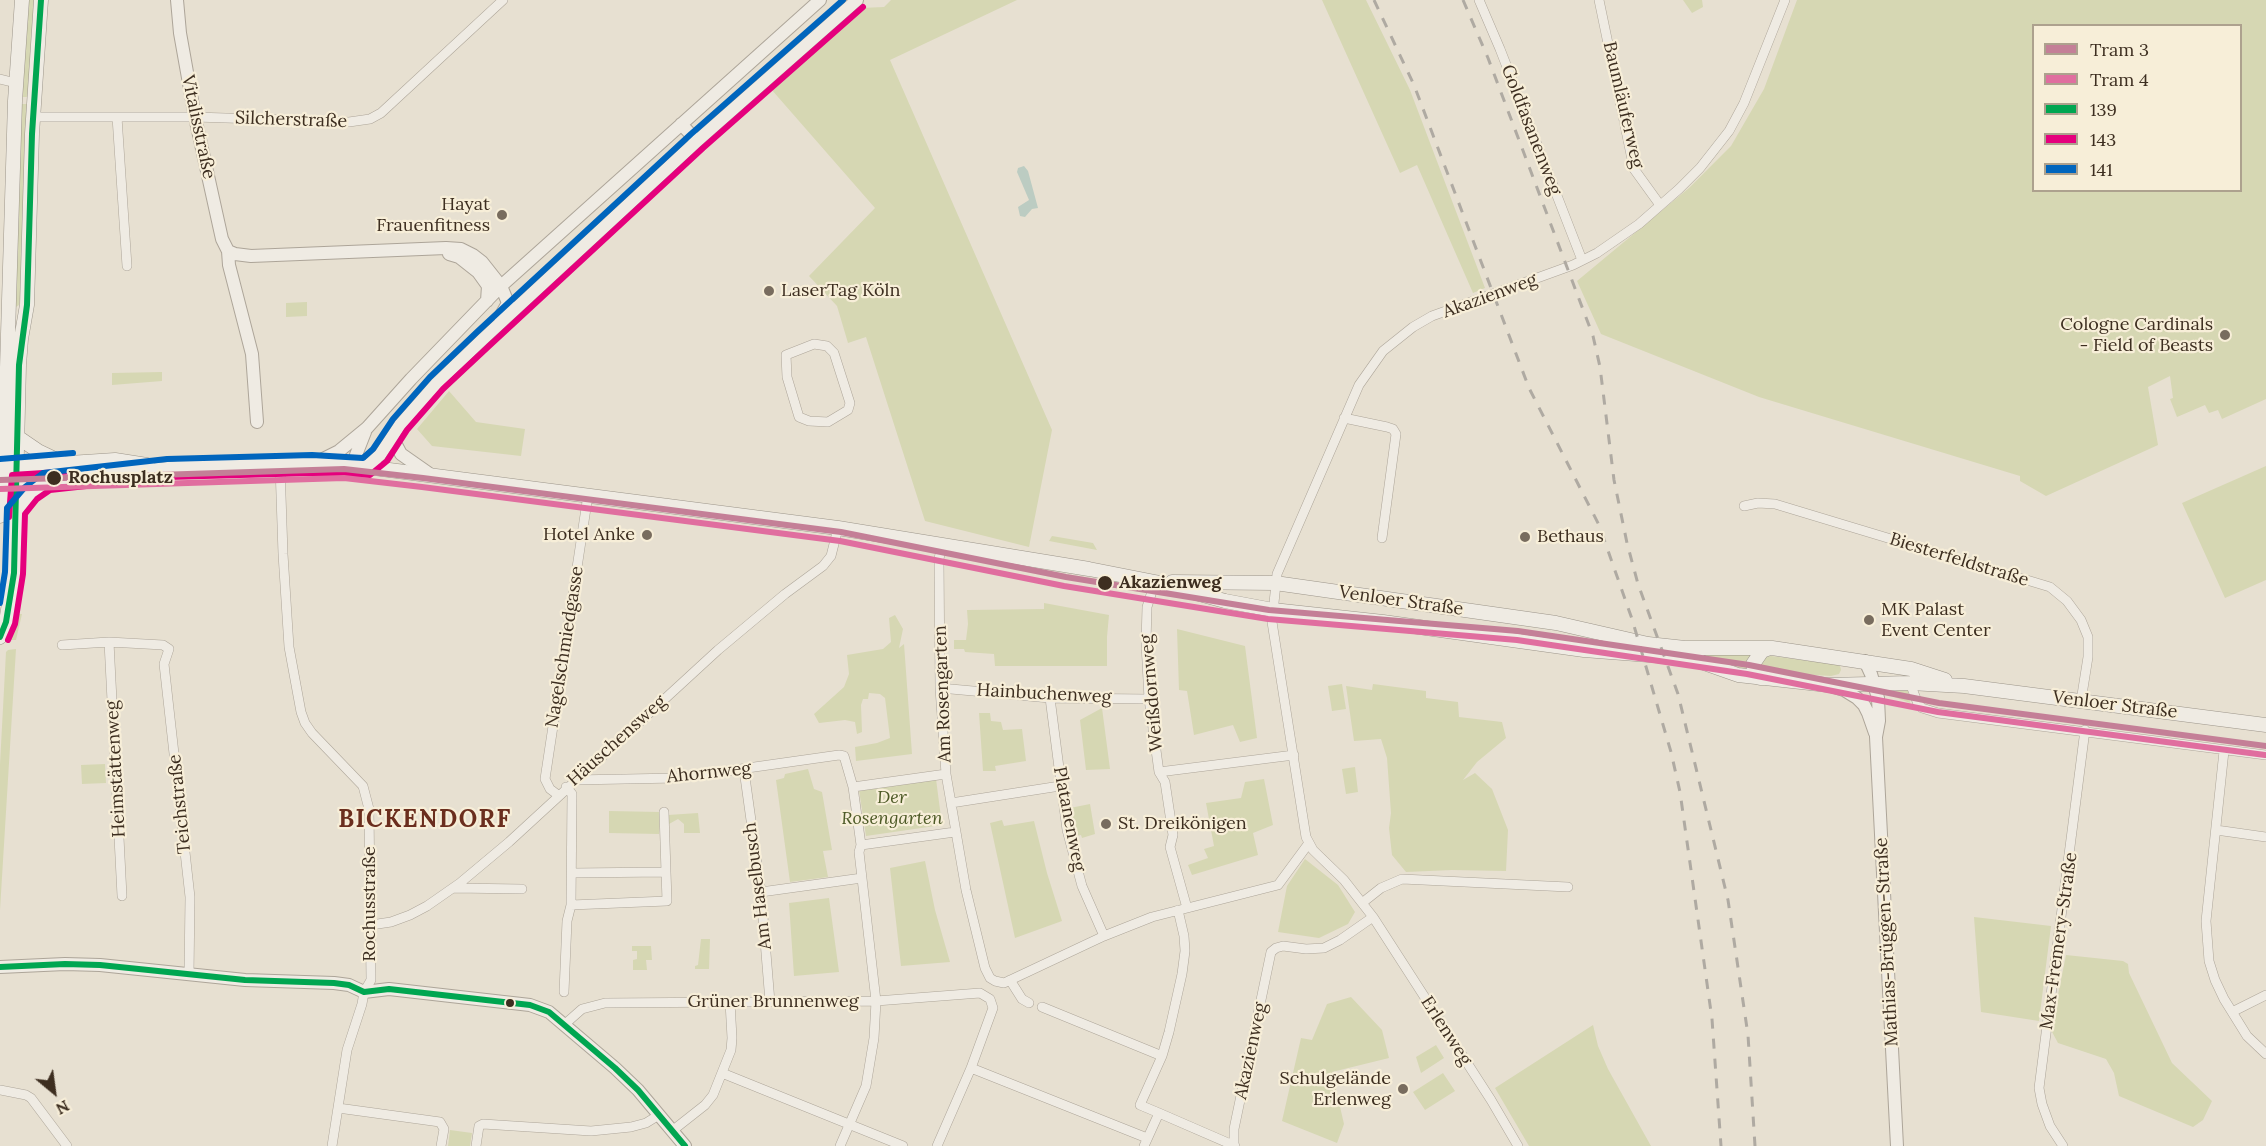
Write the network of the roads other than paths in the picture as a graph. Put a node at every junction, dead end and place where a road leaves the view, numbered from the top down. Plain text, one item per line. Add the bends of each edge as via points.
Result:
1 (22, 0) edge
2 (41, 0) edge
3 (177, 0) edge
4 (503, 0) edge
5 (820, 0) edge
6 (857, 0) edge
7 (1479, 0) edge
8 (1599, 0) edge
9 (1785, 0) edge
10 (0, 79) edge
11 (16, 82) junction
12 (34, 117) junction
13 (117, 117) junction
14 (195, 117) junction
15 (681, 124) junction
16 (697, 141) junction
17 (1660, 205) junction
18 (427, 249) junction
19 (228, 251) junction
20 (1582, 260) junction
21 (127, 266) dead end
22 (501, 286) junction
23 (487, 301) junction
24 (8, 305) junction
25 (27, 305) junction
26 (487, 335) junction
27 (3, 387) edge
28 (385, 409) junction
29 (1344, 418) junction
30 (257, 422) dead end
31 (828, 422) joint
32 (400, 425) junction
33 (367, 428) junction
34 (2, 435) edge
35 (392, 437) junction
36 (19, 438) junction
37 (63, 463) junction
38 (312, 464) junction
39 (280, 466) junction
40 (362, 467) junction
41 (167, 468) junction
42 (7, 473) edge
43 (431, 475) junction
44 (46, 481) junction
45 (588, 495) junction
46 (1744, 506) dead end
47 (16, 511) junction
48 (0, 516) edge
49 (838, 528) junction
50 (1382, 538) dead end
51 (942, 544) junction
52 (7, 573) edge
53 (1155, 582) junction
54 (1275, 583) junction
55 (1273, 610) junction
56 (0, 637) edge
57 (109, 642) junction
58 (62, 645) dead end
59 (1772, 648) junction
60 (1841, 659) junction
61 (1865, 661) junction
62 (1760, 678) junction
63 (1910, 683) junction
64 (1828, 685) junction
65 (1875, 685) junction
66 (1964, 686) junction
67 (940, 688) junction
68 (1050, 698) junction
69 (1149, 699) junction
70 (2081, 701) junction
71 (2266, 725) edge
72 (2085, 730) junction
73 (1876, 737) junction
74 (2224, 751) junction
75 (1294, 755) junction
76 (2266, 755) edge
77 (744, 770) junction
78 (1160, 772) junction
79 (946, 774) junction
80 (574, 780) junction
81 (1060, 786) junction
82 (566, 787) junction
83 (853, 787) junction
84 (558, 795) junction
85 (951, 803) junction
86 (664, 812) dead end
87 (2216, 830) junction
88 (955, 832) junction
89 (2266, 837) edge
90 (1309, 843) junction
91 (861, 845) junction
92 (666, 872) junction
93 (572, 873) junction
94 (862, 879) junction
95 (1568, 886) dead end
96 (454, 888) junction
97 (522, 889) dead end
98 (760, 892) junction
99 (122, 896) dead end
100 (1362, 903) junction
101 (571, 905) junction
102 (1182, 909) junction
103 (1373, 917) junction
104 (371, 925) junction
105 (1104, 936) junction
106 (0, 967) edge
107 (189, 975) junction
108 (1010, 980) junction
109 (364, 992) junction
110 (564, 992) dead end
111 (2266, 995) edge
112 (876, 1001) junction
113 (730, 1002) junction
114 (770, 1002) junction
115 (1029, 1002) dead end
116 (1042, 1007) dead end
117 (2232, 1012) junction
118 (565, 1024) junction
119 (2266, 1054) edge
120 (1162, 1056) junction
121 (971, 1068) junction
122 (722, 1073) junction
123 (0, 1090) edge
124 (338, 1108) junction
125 (1159, 1113) junction
126 (659, 1115) junction
127 (850, 1125) junction
128 (672, 1131) junction
129 (1145, 1142) edge
130 (67, 1146) edge
131 (332, 1146) edge
132 (441, 1146) edge
133 (476, 1146) edge
134 (685, 1146) edge
135 (840, 1146) edge
136 (903, 1146) edge
137 (937, 1146) edge
138 (1234, 1146) edge
139 (1518, 1146) edge
140 (1897, 1146) edge
141 (2063, 1146) edge

1 - 11 main road
2 - 12 main road
3 - 14 street, Vitalisstraße
4 - 14 street, Silcherstraße via 381,114 370,119 346,122
5 - 15 street
6 - 16 street
7 - 20 street, Goldfasanenweg
8 - 17 street, Baumläuferweg via 1634,169
9 - 17 street, Akazienweg via 1729,131 1700,168
10 - 11 street
11 - 24 main road
12 - 13 street, Silcherstraße
12 - 25 main road
13 - 14 street, Silcherstraße
13 - 21 street
14 - 19 street, Vitalisstraße
15 - 16 street
15 - 22 street
16 - 26 street
17 - 20 street, Akazienweg via 1613,243
18 - 19 street via 251,256
18 - 22 street via 461,249 473,255
18 - 23 street via 470,263 488,286
19 - 30 street, Vitalisstraße via 252,354
20 - 29 street, Akazienweg via 1432,316 1413,327 1368,369
22 - 23 street
22 - 26 street via 508,303
23 - 28 street
24 - 25 main road via 16,310
24 - 27 main road
25 - 36 main road via 20,356
26 - 32 street
27 - 34 main road
28 - 32 street
28 - 33 street
29 - 50 street via 1387,427 1396,434
29 - 54 street, Akazienweg
31 - 31 street via 850,407 834,353 821,344 789,352 786,368 799,417 809,422
32 - 35 street
33 - 38 street via 339,451
33 - 40 street via 356,455
34 - 36 street
34 - 42 main road
35 - 40 street via 380,455
35 - 43 street, Venloer Straße via 401,454
36 - 37 main road
36 - 42 main road
37 - 41 main road, Venloer Straße via 115,460
37 - 42 main road, Venloer Straße
38 - 39 main road, Venloer Straße
38 - 40 main road, Venloer Straße
39 - 41 main road, Venloer Straße
39 - 104 street, Rochusstraße via 293,674 305,723 363,786 367,796
40 - 43 main road, Venloer Straße
41 - 44 main road, Venloer Straße
42 - 44 main road, Venloer Straße
42 - 47 main road
42 - 48 main road
43 - 45 main road, Venloer Straße
44 - 47 main road
45 - 49 main road, Venloer Straße
45 - 84 street, Nagelschmiedgasse via 545,778
46 - 70 street, Biesterfeldstraße via 1775,504 2050,587 2067,601 2088,637
47 - 52 main road
49 - 51 main road, Venloer Straße
49 - 80 street, Häuschensweg via 831,556 824,566 752,621
51 - 53 main road, Venloer Straße
51 - 67 street, Am Rosengarten
52 - 56 main road via 6,622
53 - 54 main road, Venloer Straße
53 - 55 main road, Venloer Straße
53 - 69 street, Weißdornweg via 1147,607
54 - 55 street, Akazienweg
54 - 59 main road, Venloer Straße via 1556,624 1647,644
55 - 62 main road, Venloer Straße via 1579,649 1675,657
55 - 75 street, Akazienweg
57 - 58 street
57 - 99 street, Heimstättenweg
57 - 107 street, Teichstraße via 163,645 169,649 164,664 190,897
59 - 60 main road, Venloer Straße
59 - 62 main road via 1762,651 1753,664
60 - 61 main road, Venloer Straße
60 - 64 main road via 1847,672
61 - 65 street, Mathias-Brüggen-Straße
61 - 66 main road, Venloer Straße via 1911,669
62 - 64 main road, Venloer Straße
63 - 65 main road, Venloer Straße
63 - 66 main road, Venloer Straße
63 - 72 street via 1918,704 1938,713
64 - 65 main road, Venloer Straße
64 - 73 street, Mathias-Brüggen-Straße via 1844,690 1864,705
65 - 73 street, Mathias-Brüggen-Straße via 1879,721
66 - 70 main road, Venloer Straße
67 - 68 street, Hainbuchenweg
67 - 79 street, Am Rosengarten
68 - 69 street, Hainbuchenweg
68 - 81 street, Platanenweg
69 - 78 street, Weißdornweg
70 - 71 main road, Venloer Straße
72 - 74 street
72 - 141 street, Max-Fremery-Straße via 2039,1089 2050,1126
73 - 140 street, Mathias-Brüggen-Straße
74 - 76 street
74 - 87 street
75 - 78 street
75 - 90 street, Akazienweg
77 - 80 street, Ahornweg via 677,778
77 - 83 street, Ahornweg via 839,754 844,756
77 - 98 street, Am Haselbusch
78 - 102 street, Weißdornweg via 1165,782 1173,835 1170,847
79 - 83 street
79 - 85 street, Am Rosengarten
80 - 82 street, Häuschensweg
81 - 85 street
81 - 105 street, Platanenweg via 1074,859
82 - 84 street, Häuschensweg
82 - 93 street via 572,795
83 - 91 street
84 - 96 street, Häuschensweg
85 - 88 street, Am Rosengarten
86 - 92 street
87 - 89 street
87 - 117 street via 2207,945 2215,980
88 - 91 street
88 - 108 street, Am Rosengarten via 986,968 995,981
90 - 100 street, Akazienweg
90 - 102 street via 1278,885
91 - 94 street
92 - 93 street
92 - 101 street via 667,901
93 - 101 street
94 - 98 street
94 - 112 street
95 - 100 street via 1402,879 1381,888
96 - 97 street
96 - 104 street, Häuschensweg via 410,915
98 - 114 street, Am Haselbusch
100 - 103 street, Akazienweg
101 - 110 street
102 - 105 street
102 - 120 street, Weißdornweg via 1185,951
103 - 138 street, Akazienweg via 1324,948 1283,946 1271,952 1234,1129
103 - 139 street, Erlenweg
104 - 109 street, Rochusstraße via 371,981
105 - 108 street
106 - 107 street via 100,965
107 - 109 street via 334,983
108 - 115 street via 1022,999
109 - 118 street via 389,990 515,1001 549,1012
109 - 124 street, Rochusstraße via 347,1050
111 - 117 street
112 - 114 street, Grüner Brunnenweg
112 - 121 street, Grüner Brunnenweg via 986,995 993,1008
112 - 127 street via 870,1066
113 - 114 street, Grüner Brunnenweg
113 - 118 street, Grüner Brunnenweg via 592,1005 578,1011
113 - 122 street via 731,1050
116 - 120 street
117 - 119 street via 2247,1036
118 - 126 street via 615,1068
120 - 125 street, Weißdornweg via 1140,1105
121 - 129 street
121 - 137 street
122 - 127 street
122 - 128 street via 710,1101
123 - 130 street via 31,1098
124 - 131 street, Rochusstraße
124 - 132 street via 440,1122 444,1129
125 - 129 street
125 - 138 street
126 - 128 street
126 - 133 street via 631,1127 591,1131 483,1124 479,1126
127 - 135 street
127 - 136 street
128 - 134 street

